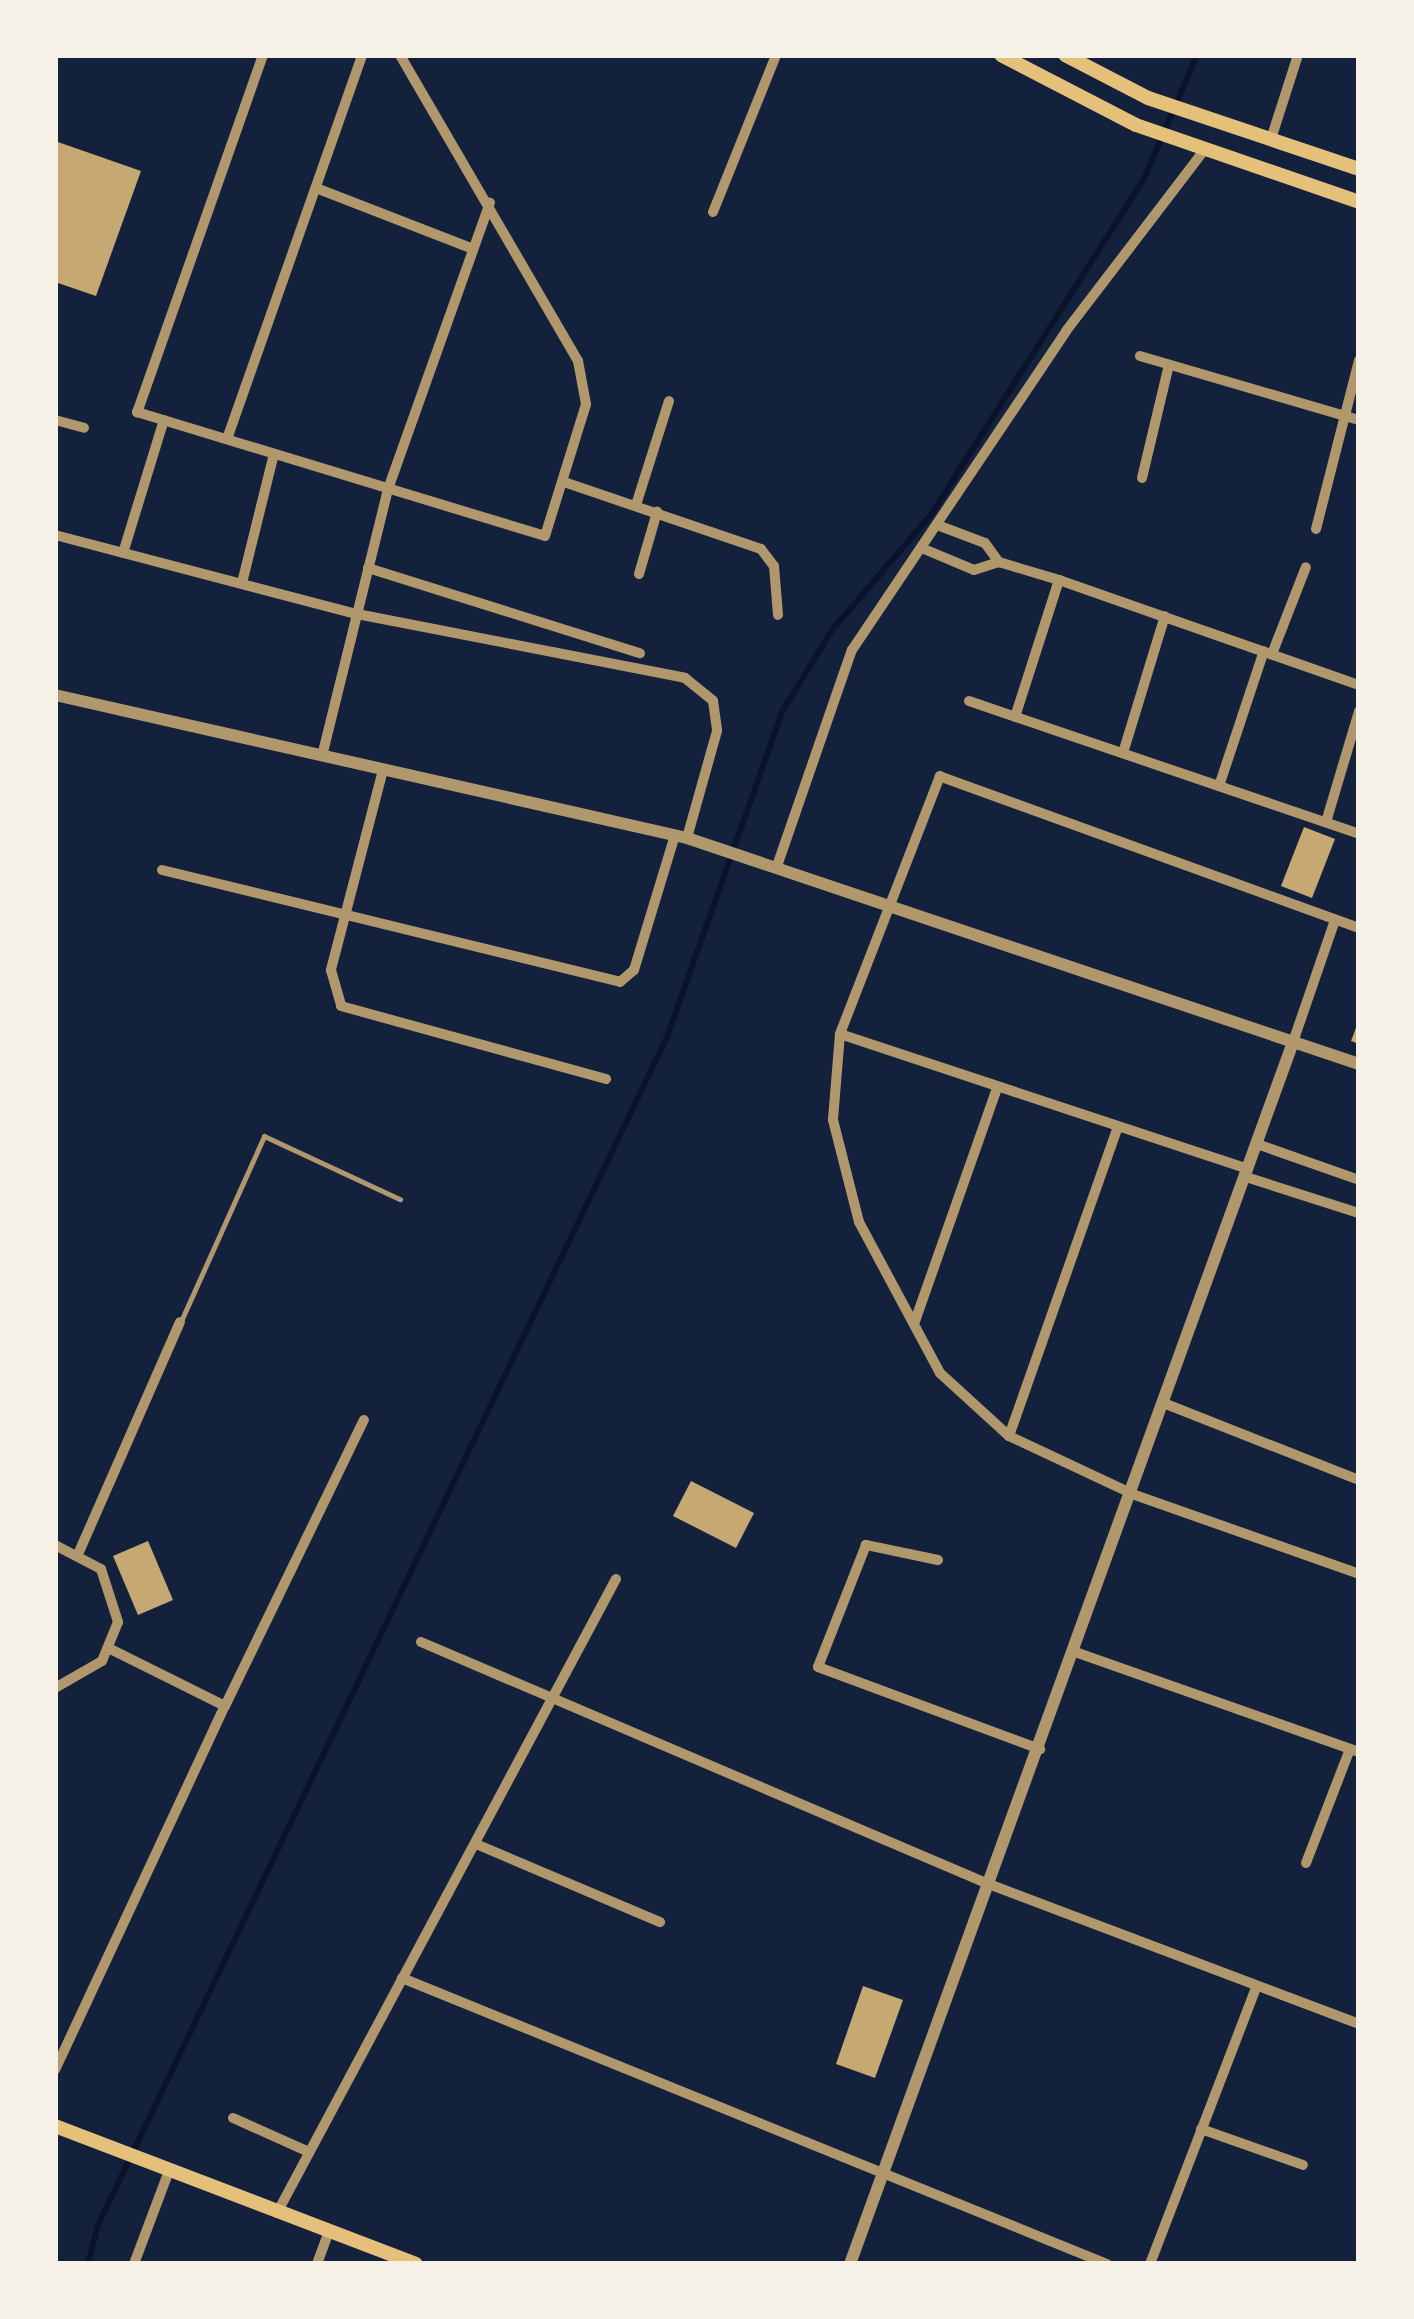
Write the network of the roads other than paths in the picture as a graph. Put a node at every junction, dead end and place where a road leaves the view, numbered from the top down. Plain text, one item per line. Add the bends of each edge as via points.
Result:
1 (264, 55) edge
2 (362, 55) edge
3 (400, 55) edge
4 (776, 55) edge
5 (1001, 55) edge
6 (1065, 55) edge
7 (1298, 55) edge
8 (1271, 139) junction
9 (1204, 149) junction
10 (1359, 170) edge
11 (316, 188) junction
12 (1359, 202) edge
13 (490, 203) junction
14 (713, 212) dead end
15 (473, 248) junction
16 (1140, 356) dead end
17 (1359, 360) edge
18 (1170, 365) junction
19 (669, 401) dead end
20 (1346, 415) junction
21 (55, 420) edge
22 (164, 420) junction
23 (1359, 420) edge
24 (84, 428) dead end
25 (227, 440) junction
26 (274, 454) junction
27 (1142, 478) dead end
28 (564, 482) junction
29 (388, 489) junction
30 (636, 505) junction
31 (657, 512) junction
32 (940, 526) junction
33 (1316, 529) dead end
34 (55, 535) edge
35 (924, 549) junction
36 (123, 553) junction
37 (999, 562) junction
38 (1306, 567) dead end
39 (368, 568) junction
40 (639, 574) dead end
41 (1059, 580) junction
42 (242, 584) junction
43 (356, 614) junction
44 (778, 615) dead end
45 (1164, 616) junction
46 (640, 653) dead end
47 (1268, 653) junction
48 (1359, 686) edge
49 (55, 695) edge
50 (968, 701) dead end
51 (1359, 710) edge
52 (1015, 717) junction
53 (1122, 754) junction
54 (322, 756) junction
55 (383, 770) junction
56 (1219, 786) junction
57 (1326, 822) junction
58 (1359, 834) edge
59 (681, 836) junction
60 (777, 866) junction
61 (162, 870) dead end
62 (885, 902) junction
63 (345, 914) junction
64 (1335, 920) junction
65 (1359, 928) edge
66 (840, 1034) junction
67 (1294, 1042) junction
68 (1359, 1064) edge
69 (606, 1079) dead end
70 (997, 1088) junction
71 (1118, 1129) junction
72 (1257, 1144) junction
73 (1247, 1173) junction
74 (1359, 1180) edge
75 (400, 1198) dead end
76 (1359, 1213) edge
77 (180, 1322) joint
78 (914, 1324) junction
79 (1166, 1404) junction
80 (364, 1420) dead end
81 (1008, 1436) junction
82 (1359, 1480) edge
83 (1135, 1495) junction
84 (55, 1545) edge
85 (79, 1552) junction
86 (938, 1560) dead end
87 (1359, 1574) edge
88 (616, 1579) dead end
89 (421, 1642) dead end
90 (110, 1649) junction
91 (1078, 1652) junction
92 (55, 1688) edge
93 (552, 1705) junction
94 (225, 1706) junction
95 (1040, 1749) junction
96 (1354, 1751) edge
97 (476, 1844) junction
98 (1306, 1862) dead end
99 (986, 1883) junction
100 (660, 1922) dead end
101 (402, 1978) junction
102 (1256, 1988) junction
103 (1359, 2024) edge
104 (55, 2070) edge
105 (233, 2118) dead end
106 (55, 2126) edge
107 (1201, 2129) junction
108 (309, 2152) junction
109 (1303, 2165) dead end
110 (169, 2172) junction
111 (883, 2174) junction
112 (276, 2214) junction
113 (328, 2233) junction
114 (134, 2264) edge
115 (316, 2264) edge
116 (416, 2264) edge
117 (850, 2264) edge
118 (1107, 2264) edge
119 (1150, 2264) edge

1 - 22 street via 137,412
2 - 11 street
3 - 13 street
4 - 14 street
5 - 9 main road via 1136,125
6 - 8 main road via 1148,98
7 - 8 street
8 - 10 main road
9 - 12 main road
9 - 32 street via 1066,331
11 - 15 street
11 - 25 street
13 - 15 street
13 - 28 street via 578,362 586,404
15 - 29 street
16 - 18 street
17 - 20 street
18 - 20 street
18 - 27 street
19 - 30 street
20 - 23 street
20 - 33 street
21 - 24 street
22 - 25 street
22 - 36 street
25 - 26 street
26 - 29 street
26 - 42 street
28 - 29 street via 545,536
28 - 30 street
29 - 39 street
30 - 31 street
31 - 40 street
31 - 44 street via 770,556
32 - 35 street
32 - 37 street via 986,543
34 - 36 street
35 - 37 street via 974,570
35 - 60 street via 852,650
36 - 42 street
37 - 41 street
38 - 47 street
39 - 43 street
39 - 46 street
41 - 45 street
41 - 52 street
42 - 43 street
43 - 54 street
43 - 59 street via 685,678 713,700 717,731
45 - 47 street
45 - 53 street
47 - 48 street
47 - 56 street
49 - 54 street
50 - 52 street
51 - 57 street
52 - 53 street
53 - 56 street
54 - 55 street
55 - 59 street
55 - 63 street
56 - 57 street
57 - 58 street
59 - 60 street
59 - 63 street via 634,970 620,982
60 - 62 street
61 - 63 street
62 - 64 street via 940,776
62 - 66 street
62 - 67 street
63 - 69 street via 331,970 341,1006
64 - 65 street
64 - 67 street
66 - 70 street
66 - 78 street via 832,1120 859,1222
67 - 68 street
67 - 72 street
70 - 71 street
70 - 78 street
71 - 73 street
71 - 81 street
72 - 73 street
72 - 74 street
73 - 76 street
73 - 79 street
75 - 77 lane via 264,1136
77 - 85 street
78 - 81 street via 940,1373
79 - 82 street
79 - 83 street
80 - 94 street
81 - 83 street
83 - 87 street
83 - 91 street
84 - 85 street
85 - 90 street via 114,1594
86 - 95 street via 866,1545 818,1667
88 - 93 street
89 - 93 street
90 - 92 street via 81,1679
90 - 94 street
91 - 95 street
91 - 96 street
93 - 97 street
93 - 99 street
94 - 104 street
95 - 99 street
96 - 98 street
97 - 100 street
97 - 101 street
99 - 102 street
99 - 111 street
101 - 108 street
101 - 111 street
102 - 103 street
102 - 107 street
105 - 108 street
106 - 110 main road
107 - 109 street
107 - 119 street
108 - 112 street
110 - 112 main road
110 - 114 street
111 - 117 street
111 - 118 street
112 - 113 main road
113 - 115 street
113 - 116 main road

